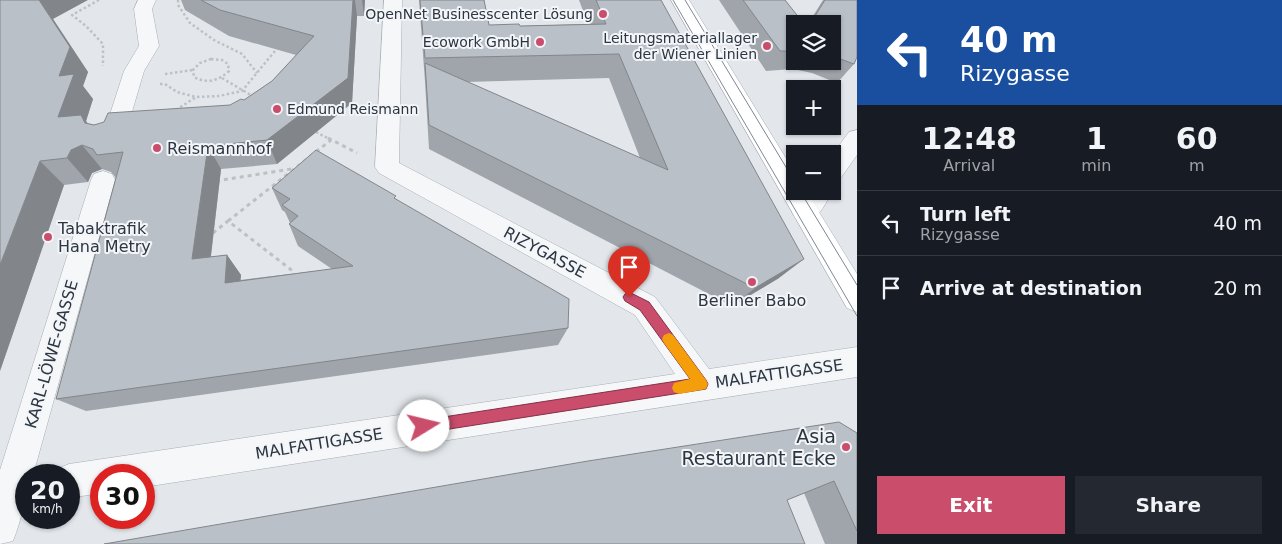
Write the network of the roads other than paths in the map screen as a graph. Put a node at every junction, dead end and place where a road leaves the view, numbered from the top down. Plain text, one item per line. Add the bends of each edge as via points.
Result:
1 (147, 0) edge
2 (393, 0) edge
3 (680, 0) edge
4 (857, 138) edge
5 (113, 139) edge
6 (841, 160) edge
7 (103, 180) edge
8 (814, 200) edge
9 (805, 212) junction
10 (857, 299) edge
11 (857, 362) edge
12 (701, 384) junction
13 (155, 468) edge
14 (12, 490) edge
15 (0, 528) edge

1 - 5 street via 143,9 149,46 134,71
2 - 12 street, RIZYGASSE via 387,168 644,306
3 - 9 street
4 - 6 street
7 - 14 street, KARL-LÖWE-GASSE
8 - 9 street
9 - 10 street
11 - 12 street, MALFATTIGASSE
12 - 13 street, MALFATTIGASSE
14 - 15 street, KARL-LÖWE-GASSE

